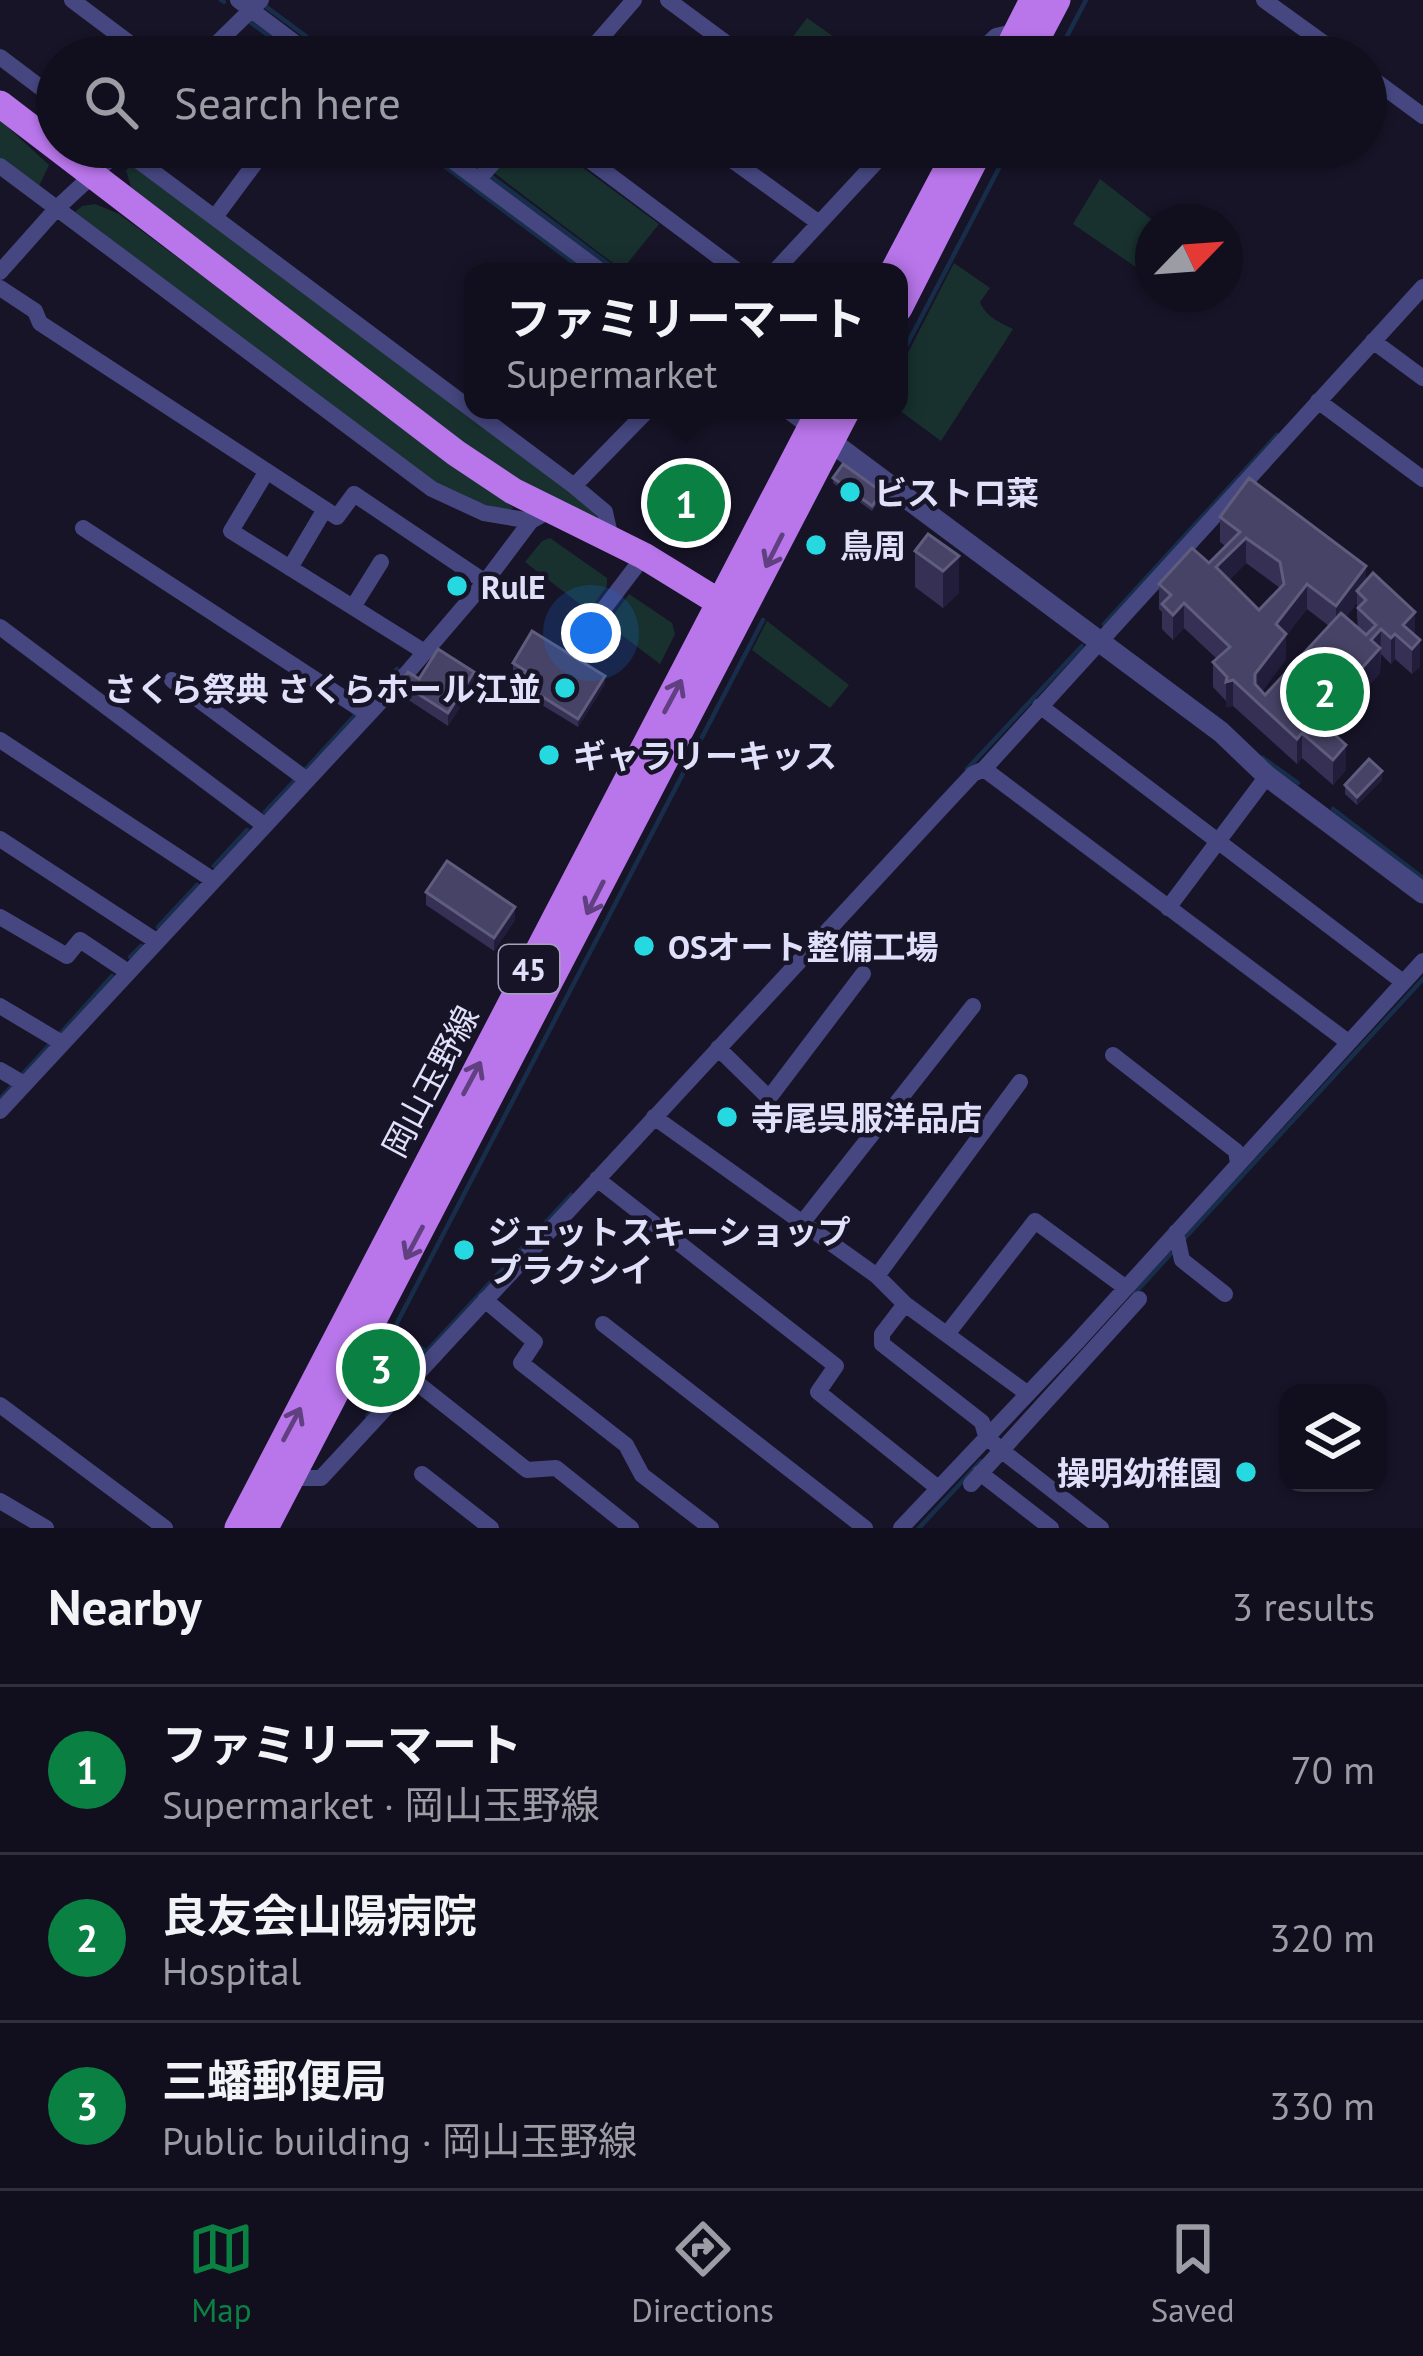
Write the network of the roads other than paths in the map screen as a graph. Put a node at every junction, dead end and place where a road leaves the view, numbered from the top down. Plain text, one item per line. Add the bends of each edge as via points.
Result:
1 (72, 0) edge
2 (634, 0) edge
3 (668, 0) edge
4 (1033, 0) edge
5 (1057, 0) edge
6 (1264, 0) edge
7 (253, 3) edge
8 (120, 36) edge
9 (222, 36) edge
10 (290, 36) edge
11 (604, 36) edge
12 (717, 36) edge
13 (1024, 36) edge
14 (1028, 36) edge
15 (1314, 36) edge
16 (0, 57) edge
17 (36, 84) edge
18 (1387, 89) edge
19 (0, 104) edge
20 (1423, 116) edge
21 (36, 133) edge
22 (0, 166) edge
23 (80, 168) edge
24 (102, 168) edge
25 (148, 168) edge
26 (251, 168) edge
27 (471, 168) edge
28 (489, 168) edge
29 (600, 168) edge
30 (743, 168) edge
31 (869, 168) edge
32 (948, 168) edge
33 (970, 168) edge
34 (483, 175) junction
35 (92, 178) junction
36 (57, 208) junction
37 (214, 217) junction
38 (816, 221) junction
39 (591, 263) edge
40 (728, 263) edge
41 (781, 263) edge
42 (897, 263) edge
43 (0, 272) edge
44 (0, 288) edge
45 (908, 290) edge
46 (1420, 296) edge
47 (1373, 341) junction
48 (1423, 378) edge
49 (1318, 401) junction
50 (464, 404) edge
51 (484, 419) edge
52 (639, 419) edge
53 (821, 426) edge
54 (267, 471) junction
55 (1423, 479) edge
56 (574, 486) junction
57 (326, 509) junction
58 (495, 516) junction
59 (540, 516) junction
60 (83, 528) dead end
61 (611, 539) junction
62 (508, 550) junction
63 (644, 556) junction
64 (381, 562) dead end
65 (290, 568) junction
66 (485, 582) junction
67 (353, 607) junction
68 (731, 610) junction
69 (0, 627) edge
70 (587, 631) dead end
71 (1096, 642) junction
72 (423, 651) junction
73 (172, 680) dead end
74 (1040, 706) junction
75 (362, 710) junction
76 (0, 740) edge
77 (984, 769) junction
78 (301, 776) junction
79 (1267, 776) junction
80 (264, 825) junction
81 (0, 839) edge
82 (1218, 842) junction
83 (213, 880) junction
84 (1423, 893) edge
85 (1168, 908) junction
86 (0, 916) edge
87 (156, 941) junction
88 (1423, 962) edge
89 (128, 972) junction
90 (863, 974) dead end
91 (1403, 982) junction
92 (0, 1006) edge
93 (973, 1006) dead end
94 (58, 1040) junction
95 (1348, 1042) junction
96 (718, 1048) junction
97 (1113, 1055) dead end
98 (15, 1079) edge
99 (1020, 1082) dead end
100 (0, 1111) edge
101 (654, 1117) junction
102 (1238, 1163) junction
103 (597, 1179) junction
104 (802, 1223) junction
105 (1178, 1239) junction
106 (878, 1276) junction
107 (1132, 1293) junction
108 (1225, 1294) dead end
109 (485, 1300) junction
110 (905, 1304) junction
111 (603, 1324) dead end
112 (947, 1334) junction
113 (412, 1379) junction
114 (1028, 1394) junction
115 (0, 1405) edge
116 (994, 1444) junction
117 (972, 1471) junction
118 (422, 1474) dead end
119 (290, 1478) junction
120 (938, 1488) junction
121 (0, 1501) edge
122 (46, 1528) edge
123 (165, 1528) edge
124 (238, 1528) edge
125 (265, 1528) edge
126 (491, 1528) edge
127 (632, 1528) edge
128 (711, 1528) edge
129 (865, 1528) edge
130 (901, 1528) edge
131 (1051, 1528) edge
132 (1101, 1528) edge

1 - 8 street
2 - 11 street
3 - 12 street
4 - 13 main road
5 - 14 main road
6 - 15 street
7 - 9 street
7 - 10 street
16 - 17 street
18 - 20 street
19 - 21 main road
22 - 36 street
23 - 35 main road
24 - 35 street
25 - 37 street
26 - 37 street
27 - 34 street
28 - 34 street
29 - 40 street
30 - 38 street
31 - 38 street
32 - 42 main road
33 - 45 main road
34 - 39 street
35 - 36 street
35 - 59 main road
36 - 43 street
36 - 58 street via 432,489
37 - 50 street
38 - 41 street
44 - 54 street via 40,323
46 - 47 street
47 - 48 street
47 - 49 street
49 - 55 street
49 - 71 street
51 - 56 street
52 - 56 street
53 - 68 main road, 岡山玉野線 / 45
53 - 71 street
54 - 57 street
54 - 65 street via 231,531
56 - 61 street via 605,512
57 - 65 street
57 - 66 street via 338,517 355,494
58 - 59 street
58 - 62 street
59 - 61 main road
59 - 62 street
60 - 75 street
61 - 63 main road
62 - 66 street
63 - 68 main road
63 - 70 street
64 - 67 street
65 - 67 street
66 - 72 street
67 - 72 street
68 -> 119 main road, 岡山玉野線 / 45
124 -> 68 main road, 岡山玉野線 / 45
69 - 80 street
71 - 74 street
71 - 79 street
72 - 75 street
73 - 78 street
74 - 77 street
74 - 82 street
75 - 78 street
76 - 83 street
77 - 85 street
77 - 96 street
78 - 80 street
79 - 82 street
79 - 84 street
80 - 83 street
81 - 87 street
82 - 85 street
82 - 91 street
83 - 87 street
85 - 95 street
86 - 89 street via 67,956 80,940
87 - 89 street
88 - 91 street
89 - 94 street
90 - 96 street via 770,1099
91 - 95 street
92 - 94 street
93 - 104 street
94 - 98 street
95 - 102 street
96 - 101 street
97 - 102 street via 1236,1150
98 - 100 street
99 - 106 street
101 - 103 street
101 - 104 street
102 - 105 street
103 - 109 street
103 - 120 street via 836,1366 818,1392
104 - 106 street
105 - 107 street
105 - 108 street via 1182,1260
106 - 110 street
107 - 112 street via 1035,1222
107 - 114 street
107 - 116 street
109 - 113 street
109 - 128 street via 536,1342 521,1363 626,1444 642,1475
110 - 112 street
110 - 116 street via 882,1344 982,1422
111 - 129 street
112 - 114 street
113 - 119 street via 321,1478
113 - 127 street via 527,1470 556,1468
114 - 116 street
115 - 123 street
116 - 117 street
116 - 132 street
117 - 120 street
117 - 131 street
118 - 126 street
119 - 125 main road, 岡山玉野線 / 45
120 - 130 street
121 - 122 street

